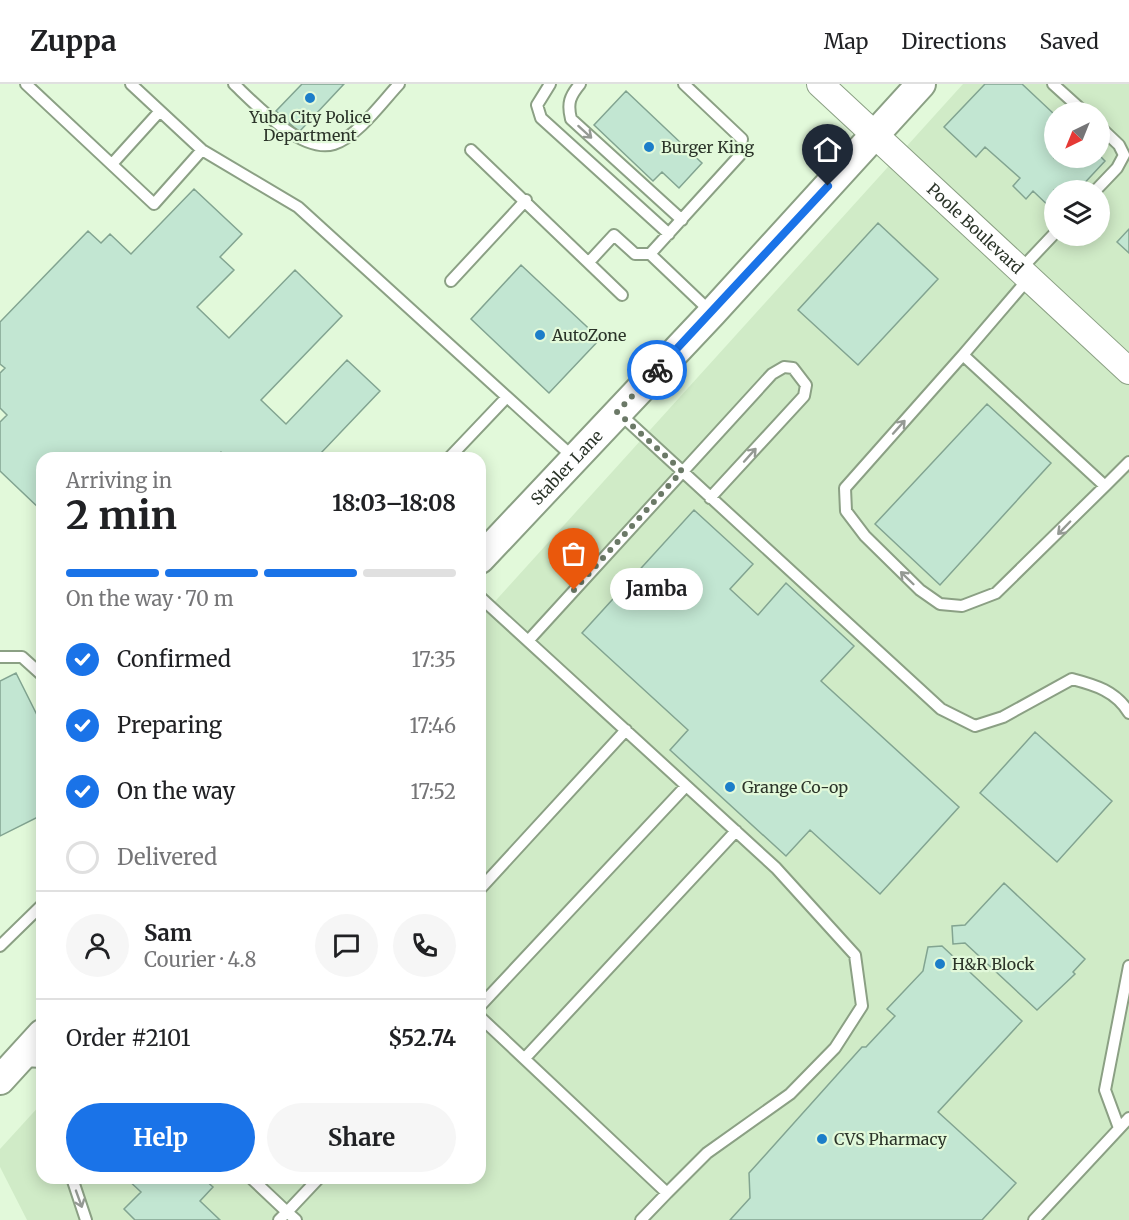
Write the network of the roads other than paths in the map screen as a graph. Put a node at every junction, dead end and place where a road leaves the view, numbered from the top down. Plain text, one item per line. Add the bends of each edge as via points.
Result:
1 (26, 84) edge
2 (131, 84) edge
3 (234, 84) edge
4 (399, 84) edge
5 (550, 84) edge
6 (580, 84) edge
7 (684, 84) edge
8 (820, 84) edge
9 (921, 84) edge
10 (1053, 84) edge
11 (1073, 102) edge
12 (160, 111) junction
13 (875, 135) junction
14 (1110, 136) edge
15 (202, 150) junction
16 (471, 150) dead end
17 (112, 164) junction
18 (1106, 180) edge
19 (526, 200) junction
20 (682, 220) junction
21 (669, 234) junction
22 (1045, 246) edge
23 (650, 254) junction
24 (589, 262) junction
25 (1025, 274) junction
26 (451, 281) dead end
27 (622, 295) dead end
28 (712, 313) junction
29 (963, 354) junction
30 (1129, 371) edge
31 (507, 397) junction
32 (617, 412) junction
33 (455, 452) edge
34 (574, 458) junction
35 (1129, 462) edge
36 (682, 471) junction
37 (1105, 486) junction
38 (710, 498) junction
39 (486, 553) edge
40 (486, 602) edge
41 (528, 641) junction
42 (0, 657) edge
43 (36, 670) edge
44 (1129, 713) edge
45 (626, 730) junction
46 (686, 786) junction
47 (736, 831) junction
48 (486, 882) edge
49 (36, 911) edge
50 (0, 946) edge
51 (1129, 966) edge
52 (486, 1000) edge
53 (486, 1022) edge
54 (36, 1043) edge
55 (525, 1058) junction
56 (20, 1067) edge
57 (1129, 1118) edge
58 (1119, 1128) junction
59 (74, 1184) edge
60 (256, 1184) edge
61 (313, 1184) edge
62 (668, 1192) junction
63 (283, 1216) edge
64 (86, 1220) edge
65 (296, 1220) edge
66 (641, 1220) edge
67 (1034, 1220) edge

1 - 17 lane
2 - 12 lane
3 - 4 lane via 311,145 334,144 361,126
5 - 21 lane via 537,105 541,118
6 -> 20 lane via 567,107 571,119
7 - 20 lane via 742,138 740,155
8 - 13 street, Poole Boulevard
9 - 13 main road, Stabler Lane
10 - 11 lane
12 - 15 lane
12 - 17 lane
13 - 25 street, Poole Boulevard
13 - 28 main road, Stabler Lane
14 - 18 lane via 1124,155
15 - 17 lane via 154,204
15 - 31 lane via 298,207
16 - 19 lane
19 - 24 lane
19 - 26 lane
20 - 21 lane
21 - 23 lane
22 - 25 lane
23 - 24 lane via 634,254 614,235
23 - 28 lane
24 - 27 lane
25 - 29 lane
25 - 30 street, Poole Boulevard
28 - 32 main road, Stabler Lane
29 - 37 lane
37 -> 29 lane via 996,593 962,606 940,604 920,590 858,528 846,511 845,488
31 - 33 lane
31 - 34 lane
32 - 34 main road, Stabler Lane
32 - 36 lane
34 - 39 main road, Stabler Lane
35 - 37 lane
36 - 38 lane
38 -> 36 lane via 804,396 806,385 793,368 784,366 772,374
36 - 41 lane
38 - 44 lane via 940,709 975,726 1002,717 1072,679 1100,686 1123,703
40 - 41 lane
41 - 45 lane
42 - 43 lane via 22,657
45 - 46 lane
45 - 48 lane
46 - 47 lane
46 - 52 lane
47 - 55 lane
47 - 62 lane via 776,868 855,955 862,1006 836,1048 790,1094 707,1153
49 - 50 lane
51 - 58 lane via 1105,1090
53 - 55 lane
54 - 56 main road
55 - 62 lane
57 - 58 lane
58 - 67 lane
59 -> 64 lane
60 - 63 lane
61 - 63 lane
62 - 66 lane
63 - 65 lane

